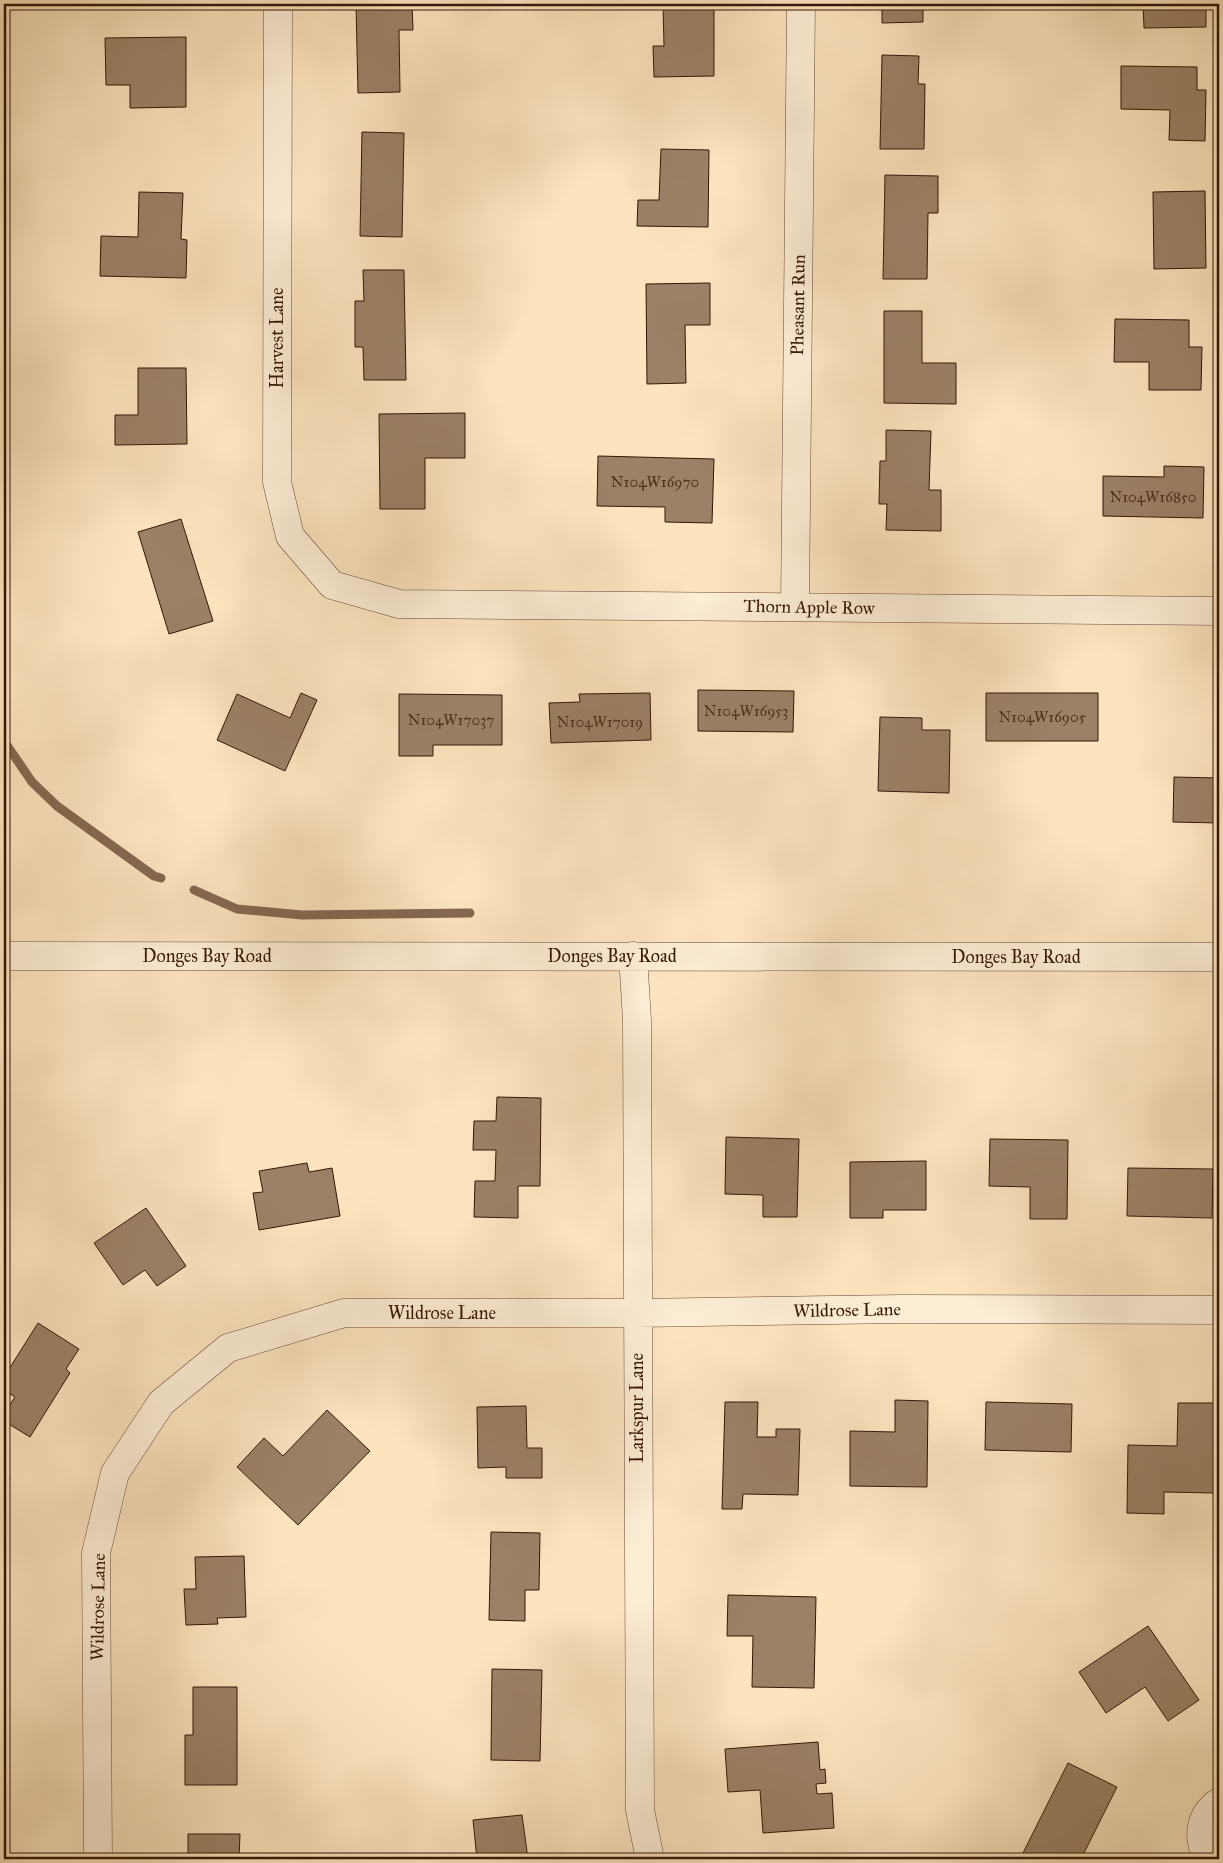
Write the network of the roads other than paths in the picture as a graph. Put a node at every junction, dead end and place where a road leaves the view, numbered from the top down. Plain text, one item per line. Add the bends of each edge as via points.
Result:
1 (278, 4) edge
2 (801, 4) edge
3 (399, 604) joint
4 (795, 607) junction
5 (1219, 611) edge
6 (4, 956) edge
7 (633, 956) junction
8 (1219, 957) edge
9 (1219, 1310) edge
10 (637, 1313) junction
11 (1219, 1802) edge
12 (98, 1859) edge
13 (650, 1859) edge
14 (1209, 1859) edge

1 - 3 street, Harvest Lane via 277,482 290,536 332,584
2 - 4 street, Pheasant Run
3 - 4 street, Thorn Apple Row
4 - 5 street, Thorn Apple Row
6 - 7 street, Donges Bay Road
7 - 8 street, Donges Bay Road
7 - 10 street, Larkspur Lane via 637,1020
9 - 10 street, Wildrose Lane
10 - 12 street, Wildrose Lane via 344,1313 228,1348 161,1403 116,1474 96,1553
10 - 13 street, Larkspur Lane via 640,1810
11 - 14 street via 1208,1812 1202,1824 1200,1837

